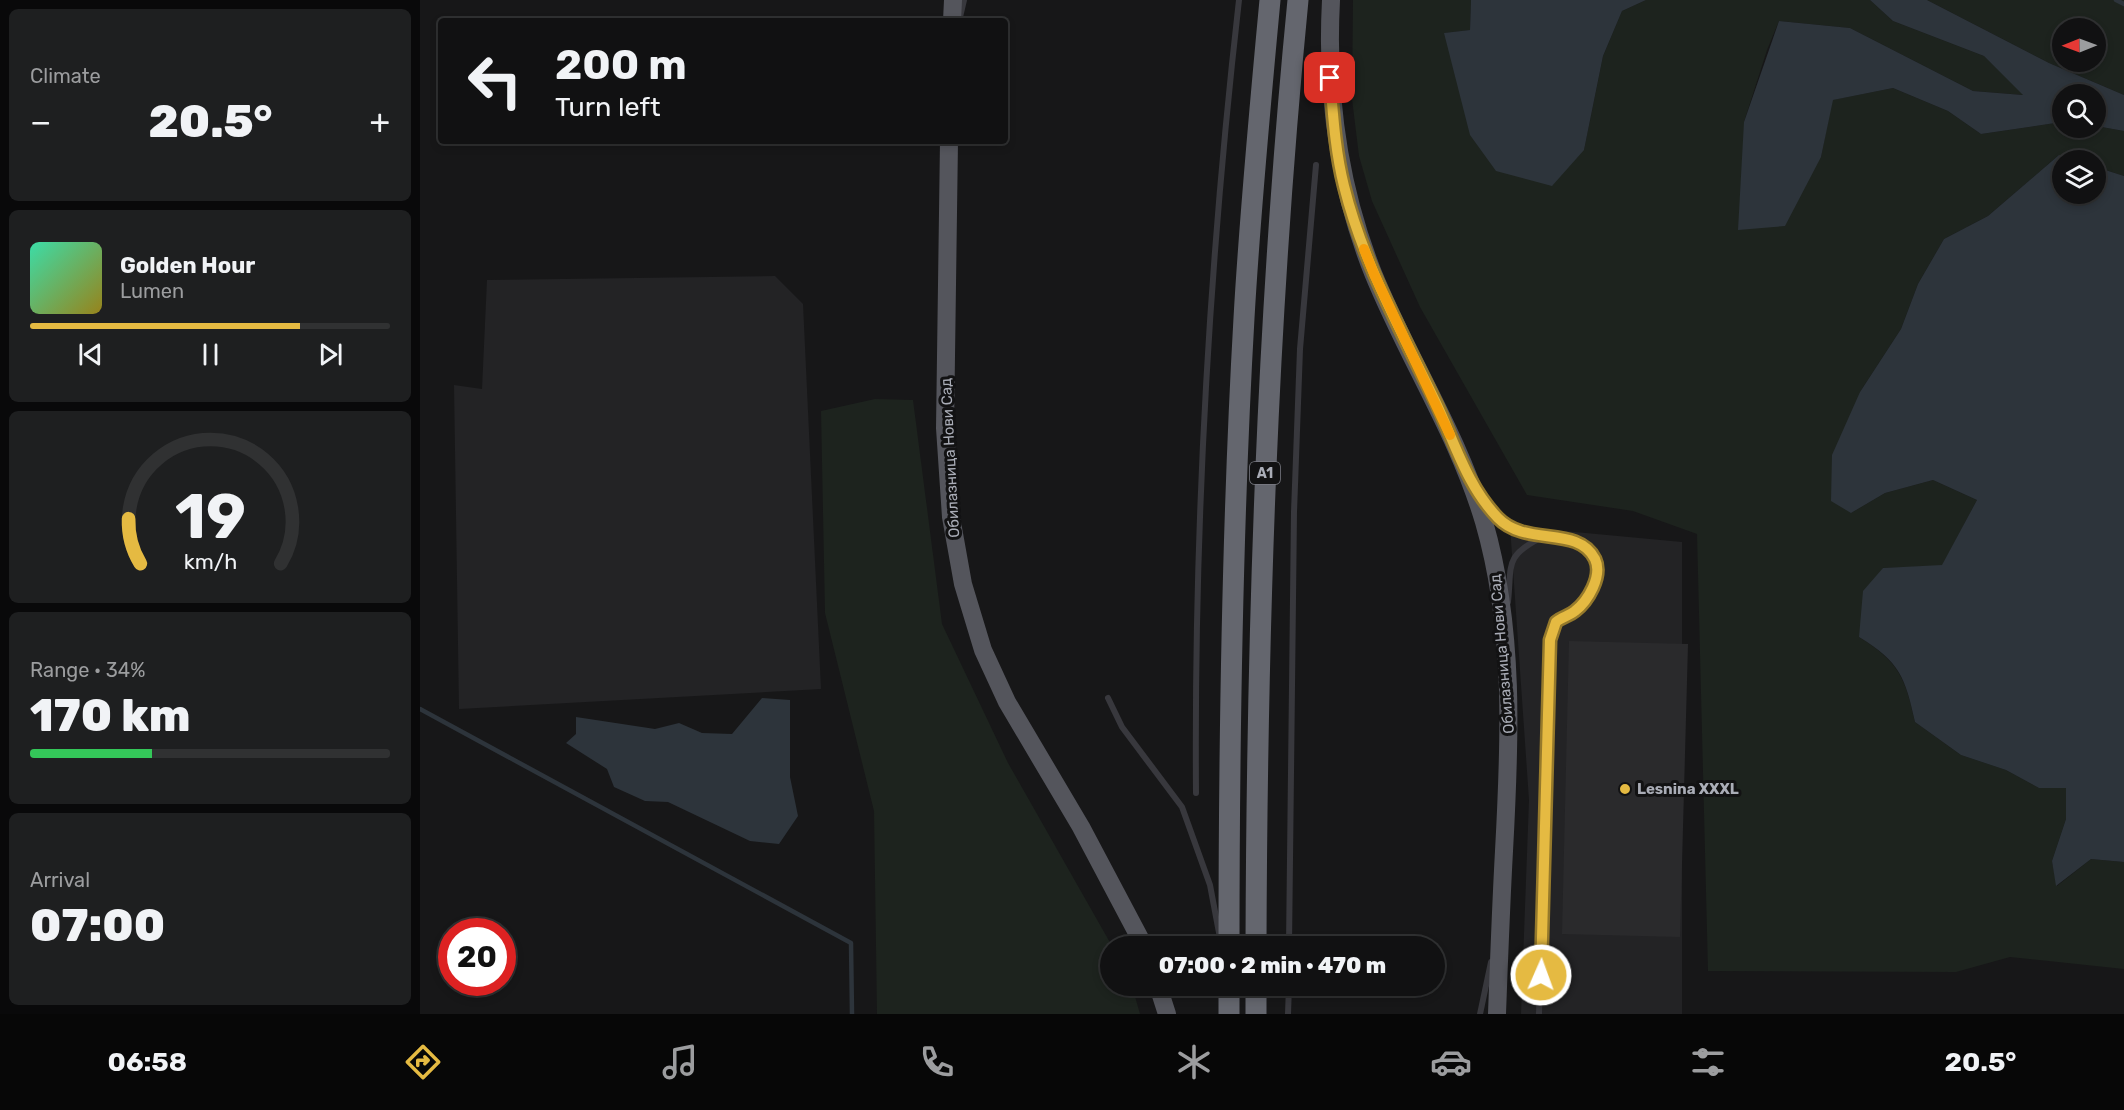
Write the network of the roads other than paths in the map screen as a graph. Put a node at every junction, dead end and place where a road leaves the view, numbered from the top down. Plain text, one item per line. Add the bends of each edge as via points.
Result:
1 (953, 0) edge
2 (964, 0) edge
3 (1239, 0) edge
4 (1270, 0) edge
5 (1298, 0) edge
6 (1331, 0) edge
7 (952, 18) edge
8 (961, 18) edge
9 (949, 144) edge
10 (1316, 165) dead end
11 (1472, 486) junction
12 (1541, 537) junction
13 (1502, 621) junction
14 (1108, 698) dead end
15 (1196, 793) dead end
16 (1503, 865) junction
17 (1139, 936) edge
18 (1219, 936) edge
19 (1229, 936) edge
20 (1256, 936) edge
21 (1289, 936) edge
22 (1161, 996) edge
23 (1229, 996) edge
24 (1256, 996) edge
25 (1288, 996) edge
26 (1167, 1014) edge
27 (1229, 1014) edge
28 (1256, 1014) edge
29 (1288, 1014) edge
30 (1480, 1014) edge
31 (1497, 1014) edge
32 (1539, 1014) edge

1 - 7 main road
2 - 8 lane
3 - 15 lane via 1220,161 1210,330 1199,584
4 - 19 highway, A1 via 1255,160 1239,427 1229,743
5 - 20 highway, A1 via 1282,169 1267,415 1257,746
6 - 11 main road, Обилазница Нови Сад via 1330,78 1344,186 1374,274
9 - 17 main road, Обилазница Нови Сад via 945,428 951,518 963,584 983,650 1007,702 1081,827
10 - 21 lane via 1300,349 1294,512
11 - 12 lane via 1505,524
11 - 13 main road, Обилазница Нови Сад via 1493,559
12 - 13 lane via 1523,547 1511,560 1507,610
12 - 32 lane via 1561,537 1580,543 1593,556 1597,572 1585,601 1556,622 1550,640
13 - 16 main road, Обилазница Нови Сад via 1509,746
14 - 18 lane via 1122,727 1182,807 1210,885
16 - 30 lane
16 - 31 main road, Обилазница Нови Сад
22 - 26 main road
23 - 27 highway
24 - 28 highway
25 - 29 lane

